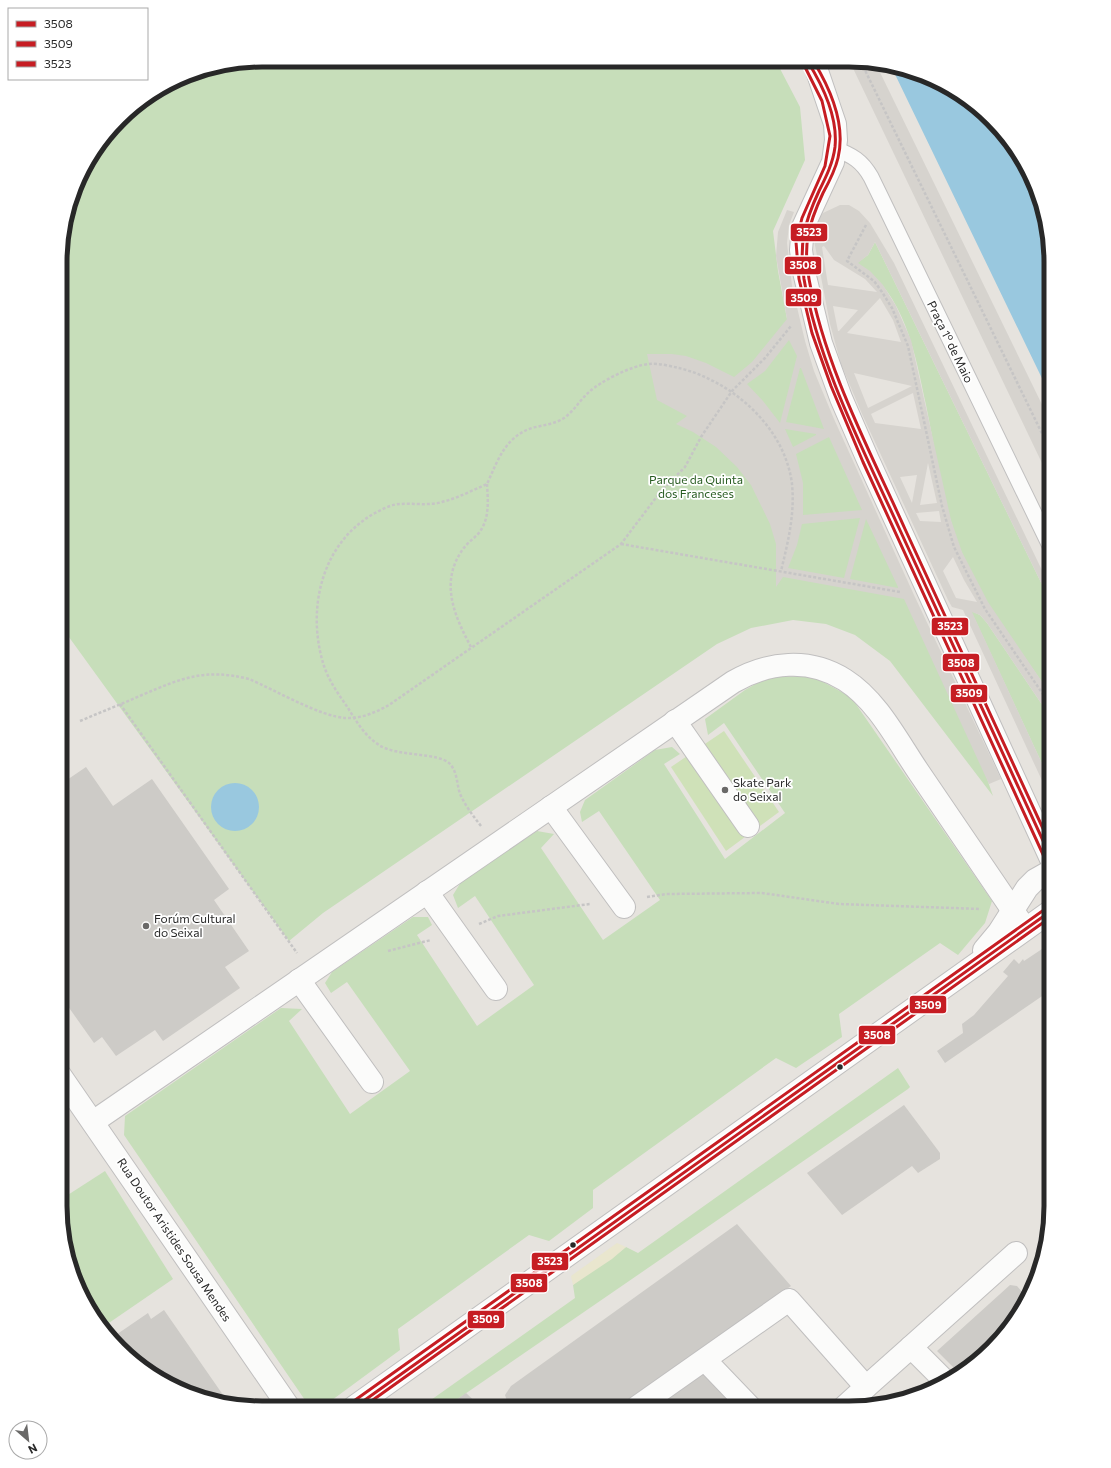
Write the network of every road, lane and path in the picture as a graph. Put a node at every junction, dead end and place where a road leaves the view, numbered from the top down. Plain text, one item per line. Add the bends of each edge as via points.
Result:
1 (813, 67) edge
2 (864, 67) edge
3 (835, 149) junction
4 (866, 225) dead end
5 (810, 303) junction
6 (732, 391) junction
7 (1044, 438) edge
8 (487, 484) junction
9 (1044, 534) edge
10 (621, 544) junction
11 (781, 571) junction
12 (932, 598) junction
13 (471, 647) junction
14 (1044, 696) edge
15 (120, 704) junction
16 (354, 718) junction
17 (80, 721) dead end
18 (675, 721) junction
19 (551, 807) junction
20 (748, 826) dead end
21 (1044, 845) edge
22 (494, 846) junction
23 (1044, 875) edge
24 (427, 892) junction
25 (621, 904) junction
26 (1013, 911) junction
27 (1044, 916) edge
28 (1025, 929) junction
29 (456, 933) junction
30 (380, 953) dead end
31 (972, 966) junction
32 (305, 976) junction
33 (496, 989) dead end
34 (372, 1082) dead end
35 (67, 1085) edge
36 (93, 1122) junction
37 (1016, 1253) dead end
38 (911, 1347) junction
39 (705, 1360) junction
40 (941, 1377) edge
41 (866, 1387) junction
42 (285, 1401) edge
43 (362, 1401) edge
44 (646, 1401) edge
45 (744, 1401) edge
46 (851, 1401) edge

1 - 3 street via 835,124
2 - 7 path
3 - 5 street via 827,176 803,227 802,257
3 - 9 lane, Praça 1º de Maio via 852,155 871,177
4 - 14 path via 847,261 874,281 882,292 892,308 908,346 942,506 954,547 985,609
5 - 6 path via 766,358
5 - 12 street via 838,391
6 - 8 path via 713,380 671,366 649,363 627,370 589,392 564,418 521,432 512,439
6 - 10 path via 701,437 685,467 661,491
6 - 11 path via 762,420 774,436 786,461 792,484 793,512
8 - 13 path via 489,506 485,521 479,533 462,550 450,574 452,601 460,626
8 - 16 path via 442,502 392,505 365,519 349,533 334,552 319,590 315,611 318,641 324,667
10 - 11 path
10 - 13 path
11 - 12 path
12 - 21 street
13 - 16 path via 390,705
15 - 16 path via 174,681 192,676 222,674 249,679 336,717
15 - 17 path
15 - 32 path
16 - 22 path via 367,735 379,745 397,752 441,758 450,764 456,773 462,798
18 - 19 street
18 - 20 street
18 - 26 street via 733,682 768,666 809,665 844,679 857,689 885,722
19 - 22 street
19 - 25 street
22 - 24 street
23 - 26 street via 1027,888
24 - 29 street
24 - 32 street
25 - 26 path via 666,894 762,893 839,904
25 - 29 path via 498,916
26 - 28 street
26 - 31 street
27 - 28 street
28 - 31 street
29 - 30 path
29 - 33 street
31 - 43 street
32 - 34 street
32 - 36 street
35 - 36 street, Rua Doutor Aristides Sousa Mendes
36 - 42 street, Rua Doutor Aristides Sousa Mendes
37 - 38 street
38 - 40 street
38 - 41 street
39 - 41 street via 790,1300
39 - 44 street
39 - 45 street
41 - 46 street

